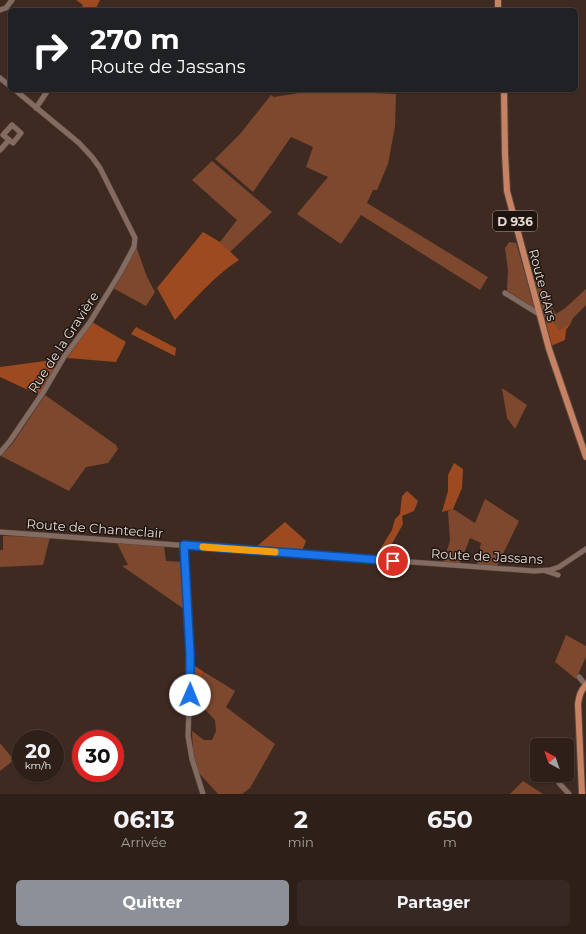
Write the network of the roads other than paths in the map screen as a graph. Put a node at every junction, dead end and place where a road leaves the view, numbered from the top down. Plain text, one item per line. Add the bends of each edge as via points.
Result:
1 (11, 0) edge
2 (0, 10) edge
3 (0, 78) edge
4 (8, 84) edge
5 (17, 92) edge
6 (47, 92) edge
7 (504, 92) edge
8 (36, 108) junction
9 (9, 140) dead end
10 (0, 150) edge
11 (505, 293) dead end
12 (539, 314) junction
13 (0, 452) edge
14 (586, 457) edge
15 (0, 532) edge
16 (186, 546) junction
17 (586, 549) edge
18 (544, 571) junction
19 (558, 575) dead end
20 (579, 677) dead end
21 (586, 685) edge
22 (559, 783) dead end
23 (203, 794) edge
24 (569, 794) edge
25 (582, 794) edge

1 - 2 street via 6,8
3 - 4 street
5 - 8 street
6 - 8 street
7 - 12 main road, Route d'Ars / D 936 via 506,183
8 - 13 street, Rue de la Gravière via 92,157 135,238 134,247 90,322
9 - 10 street
11 - 12 street
12 - 14 main road, Route d'Ars / D 936
15 - 16 street, Route de Chanteclair
16 - 18 street, Route de Jassans
16 - 23 street via 190,653 188,736
17 - 18 street, Route de Jassans via 559,567
18 - 19 street
20 - 21 street
21 - 25 main road via 579,696 578,704
22 - 24 street

